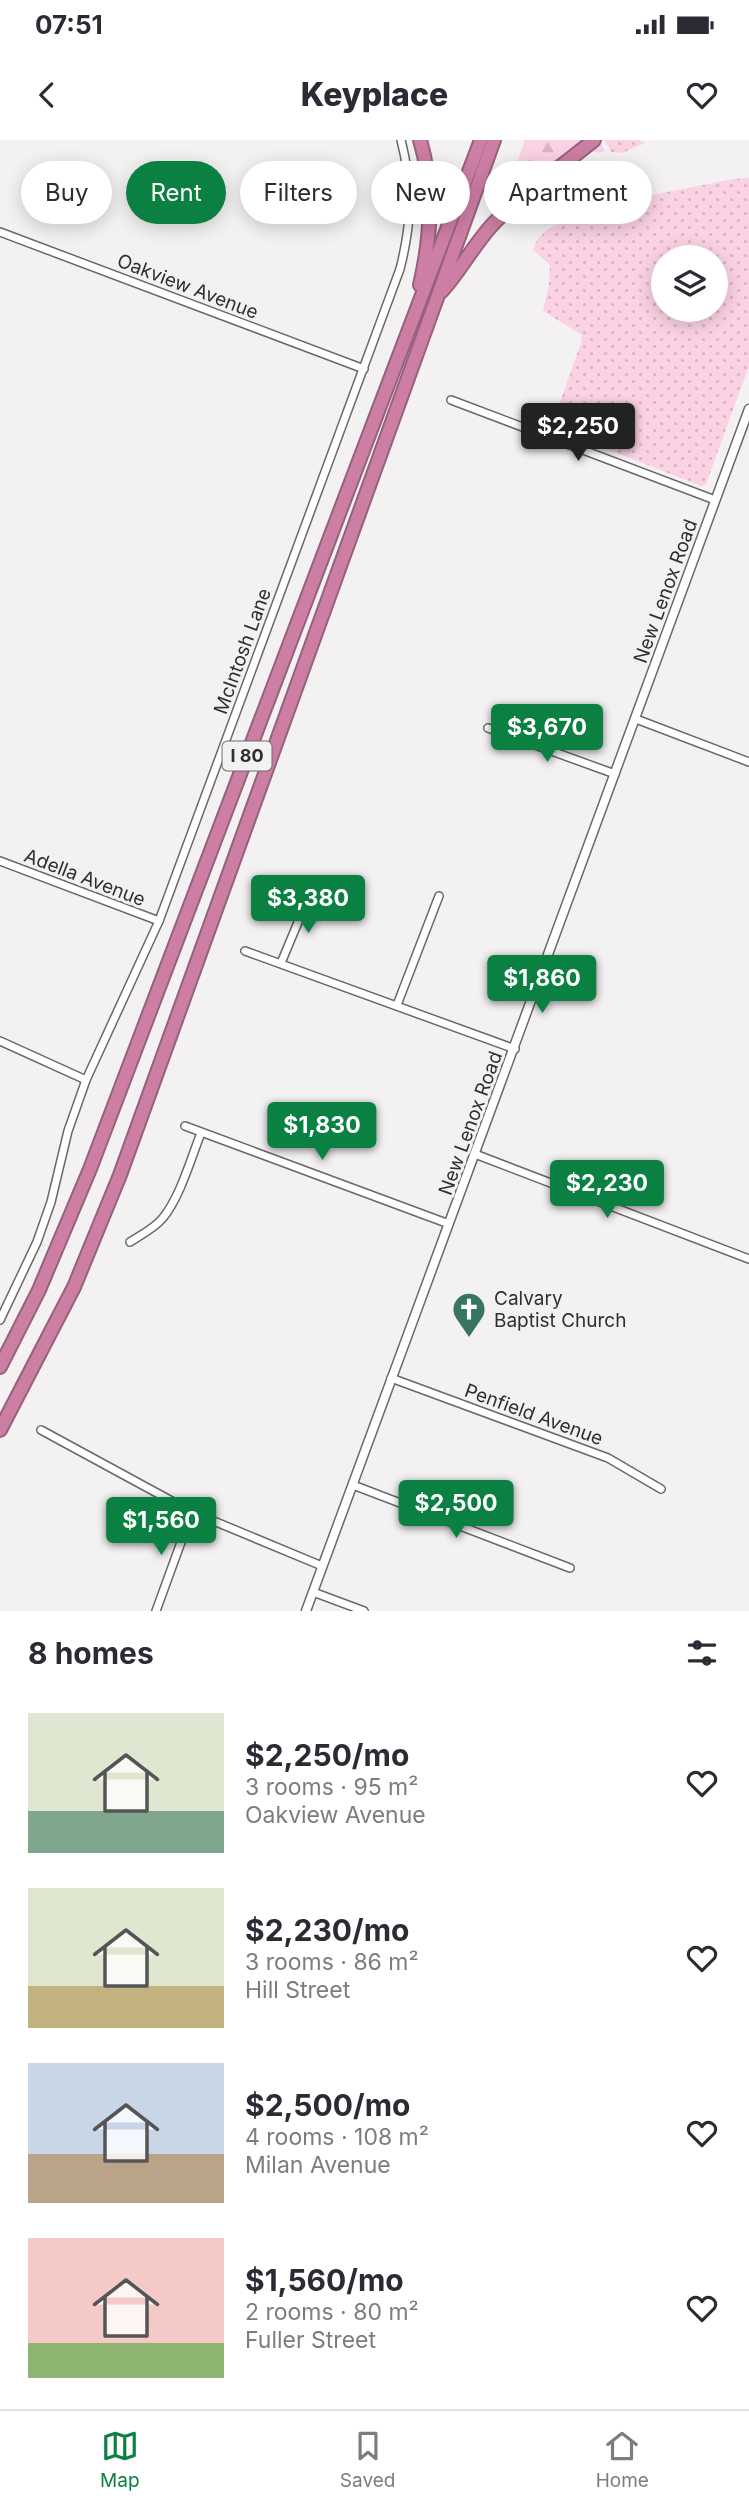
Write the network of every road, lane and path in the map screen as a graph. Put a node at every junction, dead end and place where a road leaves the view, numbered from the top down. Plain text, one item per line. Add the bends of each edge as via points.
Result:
1 (401, 140) edge
2 (420, 140) edge
3 (481, 140) edge
4 (494, 140) edge
5 (594, 140) edge
6 (0, 232) edge
7 (436, 298) junction
8 (410, 330) junction
9 (364, 369) junction
10 (451, 400) dead end
11 (749, 409) edge
12 (715, 499) junction
13 (636, 719) junction
14 (488, 728) dead end
15 (749, 762) edge
16 (615, 774) junction
17 (0, 861) edge
18 (309, 896) dead end
19 (439, 896) dead end
20 (159, 921) junction
21 (245, 951) dead end
22 (281, 963) junction
23 (397, 1005) junction
24 (0, 1041) edge
25 (514, 1049) junction
26 (86, 1080) junction
27 (185, 1126) dead end
28 (201, 1133) junction
29 (475, 1154) junction
30 (449, 1224) junction
31 (130, 1242) dead end
32 (749, 1259) edge
33 (0, 1320) edge
34 (0, 1367) edge
35 (391, 1378) junction
36 (0, 1430) edge
37 (41, 1430) dead end
38 (353, 1485) junction
39 (661, 1489) dead end
40 (192, 1512) junction
41 (323, 1566) junction
42 (570, 1568) dead end
43 (313, 1592) junction
44 (156, 1611) edge
45 (306, 1611) edge
46 (363, 1611) edge

1 - 9 street, McIntosh Lane via 411,200 409,235
2 - 8 highway via 428,188 428,248
3 - 8 highway, I 80
4 - 7 highway, I 80
5 - 7 highway via 498,219
6 - 9 street, Oakview Avenue
7 - 36 highway, I 80 via 120,1175 74,1286
8 - 34 highway, I 80 via 90,1169 39,1290
9 - 20 street, McIntosh Lane
10 - 12 street
11 - 12 street, New Lenox Road
12 - 13 street, New Lenox Road
13 - 15 street
13 - 16 street, New Lenox Road
14 - 16 street
16 - 25 street, New Lenox Road
17 - 20 street, Adella Avenue
18 - 22 street
19 - 23 street
20 - 26 street, McIntosh Lane
21 - 22 street
22 - 23 street
23 - 25 street
24 - 26 street
25 - 29 street, New Lenox Road
26 - 33 street, McIntosh Lane via 37,1242
27 - 28 street
28 - 30 street
28 - 31 street via 163,1218
29 - 30 street, New Lenox Road
29 - 32 street
30 - 35 street, New Lenox Road
35 - 38 street, New Lenox Road
35 - 39 street, Penfield Avenue via 608,1458
37 - 40 street
38 - 41 street, New Lenox Road
38 - 42 street
40 - 41 street
40 - 44 street
41 - 43 street, New Lenox Road
43 - 45 street, New Lenox Road
43 - 46 street

